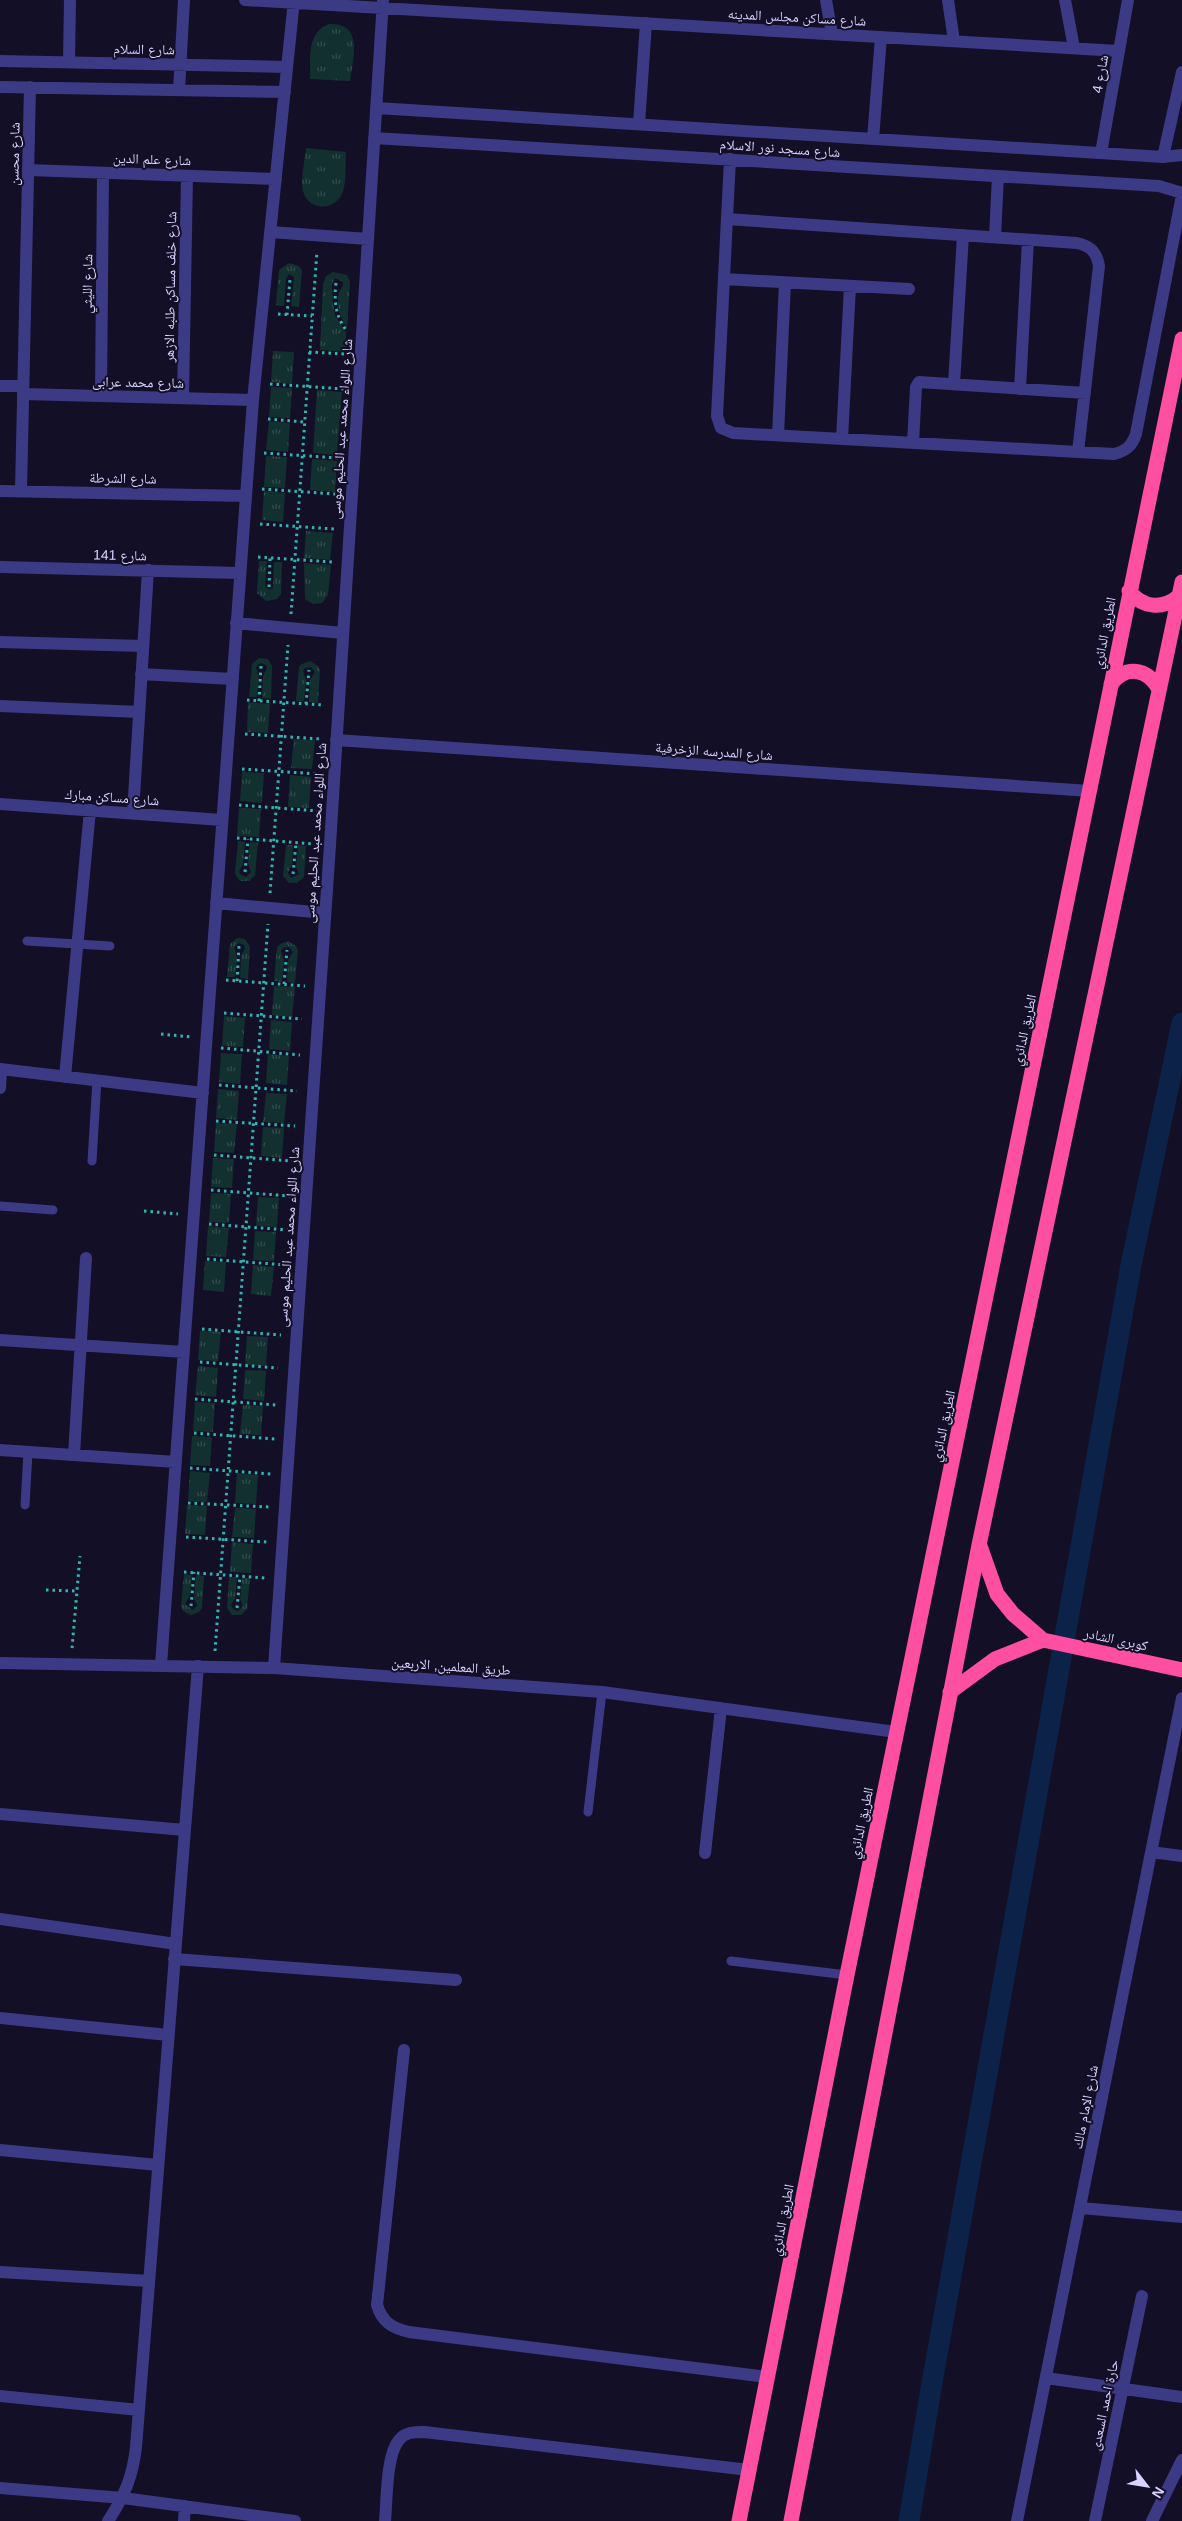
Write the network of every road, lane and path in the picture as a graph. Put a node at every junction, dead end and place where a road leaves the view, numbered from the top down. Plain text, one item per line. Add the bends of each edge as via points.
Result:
1 (70, 0) edge
2 (184, 0) edge
3 (245, 0) edge
4 (826, 0) edge
5 (948, 0) edge
6 (1065, 0) edge
7 (1128, 0) edge
8 (294, 2) edge
9 (383, 4) edge
10 (646, 23) junction
11 (832, 34) junction
12 (881, 37) junction
13 (954, 41) junction
14 (1074, 48) junction
15 (1119, 51) junction
16 (0, 61) edge
17 (69, 62) junction
18 (181, 64) junction
19 (287, 67) junction
20 (1182, 72) edge
21 (0, 86) edge
22 (30, 87) junction
23 (179, 90) junction
24 (285, 92) junction
25 (376, 108) junction
26 (639, 124) junction
27 (374, 138) junction
28 (873, 139) junction
29 (1101, 153) junction
30 (1182, 155) edge
31 (1163, 157) junction
32 (730, 160) junction
33 (28, 170) junction
34 (103, 173) junction
35 (187, 176) junction
36 (998, 176) junction
37 (276, 178) junction
38 (1182, 194) edge
39 (727, 219) junction
40 (270, 232) junction
41 (963, 235) junction
42 (318, 236) junction
43 (995, 237) junction
44 (368, 239) junction
45 (1028, 240) junction
46 (290, 279) dead end
47 (724, 279) junction
48 (785, 282) junction
49 (336, 283) dead end
50 (850, 286) junction
51 (909, 289) dead end
52 (262, 313) junction
53 (287, 314) junction
54 (312, 316) junction
55 (348, 332) dead end
56 (1182, 339) edge
57 (347, 347) dead end
58 (310, 352) junction
59 (346, 354) junction
60 (361, 355) junction
61 (254, 383) junction
62 (954, 384) junction
63 (0, 386) edge
64 (307, 387) junction
65 (1020, 388) junction
66 (23, 390) junction
67 (358, 390) junction
68 (1085, 393) junction
69 (101, 396) junction
70 (183, 398) junction
71 (252, 400) junction
72 (251, 418) junction
73 (304, 422) junction
74 (778, 435) junction
75 (842, 439) junction
76 (913, 443) junction
77 (249, 452) junction
78 (1078, 452) junction
79 (302, 456) junction
80 (354, 459) junction
81 (0, 491) edge
82 (21, 491) junction
83 (246, 492) junction
84 (299, 492) junction
85 (352, 496) junction
86 (244, 523) junction
87 (297, 526) junction
88 (350, 530) junction
89 (241, 556) junction
90 (270, 558) junction
91 (294, 559) junction
92 (348, 563) junction
93 (0, 567) edge
94 (148, 570) junction
95 (240, 572) junction
96 (269, 587) dead end
97 (1181, 589) edge
98 (1129, 592) junction
99 (236, 623) junction
100 (290, 628) junction
101 (343, 632) junction
102 (0, 642) edge
103 (143, 646) junction
104 (261, 666) dead end
105 (309, 670) dead end
106 (141, 674) junction
107 (233, 679) junction
108 (1111, 684) junction
109 (1159, 689) junction
110 (231, 699) junction
111 (259, 701) junction
112 (284, 702) junction
113 (306, 704) junction
114 (0, 706) edge
115 (338, 706) junction
116 (139, 712) junction
117 (228, 733) junction
118 (282, 737) junction
119 (336, 740) junction
120 (226, 768) junction
121 (279, 771) junction
122 (334, 775) junction
123 (1090, 791) junction
124 (0, 804) edge
125 (224, 804) junction
126 (276, 808) junction
127 (90, 810) junction
128 (332, 812) junction
129 (133, 813) junction
130 (222, 820) junction
131 (221, 837) junction
132 (248, 839) junction
133 (274, 841) junction
134 (296, 843) junction
135 (330, 845) junction
136 (245, 872) dead end
137 (293, 874) dead end
138 (216, 903) junction
139 (269, 909) junction
140 (325, 913) junction
141 (27, 941) dead end
142 (78, 944) junction
143 (110, 946) dead end
144 (239, 946) dead end
145 (287, 950) dead end
146 (211, 979) junction
147 (237, 981) junction
148 (264, 982) junction
149 (284, 984) junction
150 (320, 987) junction
151 (208, 1012) junction
152 (261, 1016) junction
153 (318, 1021) junction
154 (161, 1034) dead end
155 (206, 1043) junction
156 (259, 1051) junction
157 (316, 1056) junction
158 (1, 1069) edge
159 (65, 1076) junction
160 (97, 1080) junction
161 (0, 1088) edge
162 (203, 1088) junction
163 (256, 1088) junction
164 (313, 1092) junction
165 (201, 1120) junction
166 (253, 1123) junction
167 (311, 1127) junction
168 (198, 1154) junction
169 (251, 1158) junction
170 (92, 1161) dead end
171 (308, 1162) junction
172 (196, 1189) junction
173 (248, 1193) junction
174 (306, 1197) junction
175 (0, 1206) edge
176 (52, 1210) dead end
177 (144, 1211) dead end
178 (194, 1219) junction
179 (246, 1227) junction
180 (303, 1231) junction
181 (86, 1258) dead end
182 (191, 1258) junction
183 (243, 1262) junction
184 (301, 1266) junction
185 (186, 1328) junction
186 (238, 1331) junction
187 (296, 1336) junction
188 (0, 1340) edge
189 (80, 1346) junction
190 (184, 1357) junction
191 (236, 1365) junction
192 (294, 1369) junction
193 (181, 1398) junction
194 (233, 1402) junction
195 (292, 1406) junction
196 (178, 1432) junction
197 (230, 1435) junction
198 (289, 1440) junction
199 (0, 1450) edge
200 (28, 1452) junction
201 (74, 1455) junction
202 (176, 1464) junction
203 (228, 1470) junction
204 (287, 1475) junction
205 (173, 1502) junction
206 (25, 1505) dead end
207 (226, 1505) junction
208 (284, 1508) junction
209 (171, 1536) junction
210 (223, 1539) junction
211 (282, 1544) junction
212 (980, 1545) junction
213 (80, 1556) dead end
214 (168, 1570) junction
215 (194, 1572) junction
216 (221, 1574) junction
217 (240, 1576) junction
218 (280, 1579) junction
219 (46, 1590) dead end
220 (77, 1592) junction
221 (191, 1606) dead end
222 (237, 1608) dead end
223 (1042, 1640) junction
224 (0, 1663) edge
225 (71, 1664) junction
226 (162, 1665) junction
227 (198, 1666) junction
228 (214, 1666) junction
229 (274, 1668) junction
230 (1182, 1670) edge
231 (602, 1692) junction
232 (950, 1692) junction
233 (1182, 1698) edge
234 (720, 1708) junction
235 (896, 1732) junction
236 (1176, 1759) edge
237 (588, 1812) dead end
238 (0, 1814) edge
239 (185, 1830) junction
240 (1151, 1852) junction
241 (705, 1853) dead end
242 (1182, 1856) edge
243 (0, 1919) edge
244 (176, 1944) junction
245 (174, 1959) junction
246 (731, 1961) dead end
247 (847, 1975) junction
248 (456, 1980) dead end
249 (0, 2018) edge
250 (168, 2035) junction
251 (404, 2050) dead end
252 (0, 2150) edge
253 (158, 2165) junction
254 (1080, 2208) junction
255 (1182, 2217) edge
256 (0, 2272) edge
257 (149, 2281) junction
258 (1142, 2296) dead end
259 (767, 2376) junction
260 (1046, 2378) junction
261 (1123, 2388) junction
262 (0, 2396) edge
263 (1182, 2398) edge
264 (139, 2410) junction
265 (1182, 2460) edge
266 (749, 2470) junction
267 (0, 2488) edge
268 (123, 2498) junction
269 (185, 2506) junction
270 (108, 2521) edge
271 (184, 2521) edge
272 (295, 2521) edge
273 (385, 2521) edge
274 (739, 2521) edge
275 (791, 2521) edge
276 (1017, 2521) edge
277 (1095, 2521) edge
278 (1152, 2521) edge

1 - 17 street
2 - 18 street
3 - 8 street, شارع مساكن مجلس المدينه
4 - 11 street
5 - 13 street
6 - 14 street
7 - 15 street, شارع 4
8 - 9 street, شارع مساكن مجلس المدينه
8 - 19 street
9 - 10 street, شارع مساكن مجلس المدينه
9 - 25 street, شارع اللواء محمد عبد الحليم موسى
10 - 11 street, شارع مساكن مجلس المدينه
10 - 26 street
11 - 12 street, شارع مساكن مجلس المدينه
12 - 13 street, شارع مساكن مجلس المدينه
12 - 28 street
13 - 14 street, شارع مساكن مجلس المدينه
14 - 15 street, شارع مساكن مجلس المدينه
15 - 29 street, شارع 4
16 - 17 street, شارع السلام
17 - 18 street, شارع السلام
18 - 19 street, شارع السلام
18 - 23 street
19 - 24 street
20 - 31 street
21 - 22 street
22 - 23 street
22 - 33 street, شارع محسن
23 - 24 street
24 - 37 street
25 - 26 street, شارع مسجد نور الاسلام
25 - 27 street, شارع اللواء محمد عبد الحليم موسى
26 - 28 street, شارع مسجد نور الاسلام
27 - 32 street, شارع مسجد نور الاسلام
27 - 44 street, شارع اللواء محمد عبد الحليم موسى
28 - 29 street, شارع مسجد نور الاسلام
29 - 31 street, شارع مسجد نور الاسلام
30 - 31 street, شارع مسجد نور الاسلام
32 - 36 street, شارع مسجد نور الاسلام
32 - 39 street
33 - 34 street, شارع علم الدين
33 - 66 street, شارع محسن
34 - 35 street, شارع علم الدين
34 - 69 street, شارع الليثي
35 - 37 street, شارع علم الدين
35 - 70 street, شارع خلف مساكن طلبه الازهر
36 - 38 street, شارع مسجد نور الاسلام via 1159,186
36 - 43 street
37 - 40 street
38 - 78 street via 1133,442 1122,452 1114,454
39 - 41 street
39 - 47 street
40 - 42 street
40 - 52 street
41 - 43 street
41 - 62 street
42 - 44 street
42 - 54 path
43 - 45 street
44 - 60 street, شارع اللواء محمد عبد الحليم موسى
45 - 65 street
45 - 68 street via 1084,244 1098,259
46 - 53 path
47 - 48 street
47 - 74 street via 718,423 727,432
48 - 50 street
48 - 74 street
49 - 55 path via 336,313
50 - 51 street
50 - 75 street
52 - 53 path
52 - 61 street
53 - 54 path
54 - 58 path
56 - 98 highway, الطريق الدائري
57 - 59 path
58 - 59 path
58 - 64 path
59 - 60 path
60 - 67 street, شارع اللواء محمد عبد الحليم موسى
61 - 64 path
61 - 71 street
62 - 65 street
62 - 76 street via 921,382 916,385
63 - 66 street, شارع محمد عرابى
64 - 67 path
64 - 73 path
65 - 68 street
66 - 69 street, شارع محمد عرابى
66 - 82 street, شارع محسن
67 - 80 street, شارع اللواء محمد عبد الحليم موسى
68 - 78 street
69 - 70 street, شارع محمد عرابى
70 - 71 street, شارع محمد عرابى
71 - 72 street
72 - 73 path
72 - 77 street
73 - 79 path
74 - 75 street
75 - 76 street
76 - 78 street
77 - 79 path
77 - 83 street
79 - 80 path
79 - 84 path
80 - 85 street, شارع اللواء محمد عبد الحليم موسى
81 - 82 street, شارع الشرطة
82 - 83 street, شارع الشرطة
83 - 84 path
83 - 86 street
84 - 85 path
84 - 87 path
85 - 88 street, شارع اللواء محمد عبد الحليم موسى
86 - 87 path
86 - 89 street
87 - 88 path
87 - 91 path
88 - 92 street, شارع اللواء محمد عبد الحليم موسى
89 - 90 path
89 - 95 street
90 - 91 path
90 - 96 path
91 - 92 path
91 - 100 path
92 - 101 street, شارع اللواء محمد عبد الحليم موسى
93 - 94 street, شارع 141
94 - 95 street, شارع 141
94 - 103 street
95 - 99 street
97 - 98 highway via 1172,602 1153,606 1135,599
97 - 109 highway
98 - 108 highway, الطريق الدائري
99 - 100 street
99 - 107 street
100 - 101 street
100 - 112 path
101 - 115 street, شارع اللواء محمد عبد الحليم موسى
102 - 103 street
103 - 106 street
104 - 111 path
105 - 113 path
106 - 107 street
106 - 116 street
107 - 110 street
108 - 109 highway via 1122,674 1137,671 1147,674
108 - 123 highway, الطريق الدائري
109 - 212 highway
110 - 111 path
110 - 117 street
111 - 112 path
112 - 113 path
112 - 118 path
113 - 115 path
114 - 116 street
115 - 119 street, شارع اللواء محمد عبد الحليم موسى
116 - 129 street
117 - 118 path
117 - 120 street
118 - 119 path
118 - 121 path
119 - 122 street, شارع اللواء محمد عبد الحليم موسى
119 - 123 street, شارع المدرسه الزخرفية
120 - 121 path
120 - 125 street
121 - 122 path
121 - 126 path
122 - 128 street, شارع اللواء محمد عبد الحليم موسى
123 - 235 highway, الطريق الدائري
124 - 127 street, شارع مساكن مبارك
125 - 126 path
125 - 130 street
126 - 128 path
126 - 133 path
127 - 129 street, شارع مساكن مبارك
127 - 142 street
128 - 135 street, شارع اللواء محمد عبد الحليم موسى
129 - 130 street, شارع مساكن مبارك
130 - 131 street
131 - 132 path
131 - 138 street
132 - 133 path
132 - 136 path
133 - 134 path
133 - 139 path
134 - 135 path
134 - 137 path
135 - 140 street, شارع اللواء محمد عبد الحليم موسى
138 - 139 street
138 - 146 street
139 - 140 street
139 - 148 path
140 - 150 street, شارع اللواء محمد عبد الحليم موسى
141 - 142 lane
142 - 143 lane
142 - 159 street
144 - 147 path
145 - 149 path
146 - 147 path
146 - 151 street
147 - 148 path
148 - 149 path
148 - 152 path
149 - 150 path
150 - 153 street, شارع اللواء محمد عبد الحليم موسى
151 - 152 path
151 - 155 street
152 - 153 path
152 - 156 path
153 - 157 street, شارع اللواء محمد عبد الحليم موسى
154 - 155 path
155 - 156 path
155 - 162 street
156 - 157 path
156 - 163 path
157 - 164 street, شارع اللواء محمد عبد الحليم موسى
158 - 159 street
158 - 161 street
159 - 160 street
160 - 162 street
160 - 170 lane
162 - 163 path
162 - 165 street
163 - 164 path
163 - 166 path
164 - 167 street, شارع اللواء محمد عبد الحليم موسى
165 - 166 path
165 - 168 street
166 - 167 path
166 - 169 path
167 - 171 street, شارع اللواء محمد عبد الحليم موسى
168 - 169 path
168 - 172 street
169 - 171 path
169 - 173 path
171 - 174 street, شارع اللواء محمد عبد الحليم موسى
172 - 173 path
172 - 178 street
173 - 174 path
173 - 179 path
174 - 180 street, شارع اللواء محمد عبد الحليم موسى
175 - 176 lane
177 - 178 path
178 - 179 path
178 - 182 street
179 - 180 path
179 - 183 path
180 - 184 street, شارع اللواء محمد عبد الحليم موسى
181 - 189 street
182 - 183 path
182 - 185 street
183 - 184 path
183 - 186 path
184 - 187 street, شارع اللواء محمد عبد الحليم موسى
185 - 186 path
185 - 190 street
186 - 187 path
186 - 191 path
187 - 192 street, شارع اللواء محمد عبد الحليم موسى
188 - 189 street
189 - 190 street
189 - 201 street
190 - 191 path
190 - 193 street
191 - 192 path
191 - 194 path
192 - 195 street, شارع اللواء محمد عبد الحليم موسى
193 - 194 path
193 - 196 street
194 - 195 path
194 - 197 path
195 - 198 street, شارع اللواء محمد عبد الحليم موسى
196 - 197 path
196 - 202 street
197 - 198 path
197 - 203 path
198 - 204 street, شارع اللواء محمد عبد الحليم موسى
199 - 200 street
200 - 201 street
200 - 206 lane
201 - 202 street
202 - 203 path
202 - 205 street
203 - 204 path
203 - 207 path
204 - 208 street, شارع اللواء محمد عبد الحليم موسى
205 - 207 path
205 - 209 street
207 - 208 path
207 - 210 path
208 - 211 street, شارع اللواء محمد عبد الحليم موسى
209 - 210 path
209 - 214 street
210 - 211 path
210 - 216 path
211 - 218 street, شارع اللواء محمد عبد الحليم موسى
212 - 223 highway via 997,1594 1013,1614
212 - 232 highway
213 - 220 path
214 - 215 path
214 - 226 street
215 - 216 path
215 - 221 path
216 - 217 path
216 - 228 path
217 - 218 path
217 - 222 path
218 - 229 street, شارع اللواء محمد عبد الحليم موسى
219 - 220 path
220 - 225 path
223 - 230 highway, كوبرى الشادر
223 - 232 highway via 995,1659
224 - 225 street, طريق المعلمين, الاربعين
225 - 226 street, طريق المعلمين, الاربعين
226 - 227 street, طريق المعلمين, الاربعين
227 - 228 street, طريق المعلمين, الاربعين
227 - 239 street
228 - 229 street, طريق المعلمين, الاربعين
229 - 231 street, طريق المعلمين, الاربعين
231 - 234 street, طريق المعلمين, الاربعين
231 - 237 lane
232 - 275 highway
233 - 236 street, شارع الإمام مالك
234 - 235 street, طريق المعلمين, الاربعين
234 - 241 street
235 - 247 highway, الطريق الدائري
236 - 240 street, شارع الإمام مالك
238 - 239 street
239 - 244 street
240 - 242 street
240 - 254 street, شارع الإمام مالك
243 - 244 street
244 - 245 street
245 - 248 street
245 - 250 street
246 - 247 lane
247 - 259 highway, الطريق الدائري
249 - 250 street
250 - 253 street
251 - 259 street via 377,2305 384,2321 409,2332
252 - 253 street
253 - 257 street
254 - 255 street
254 - 260 street, شارع الإمام مالك
256 - 257 street
257 - 264 street
258 - 261 street, حارة احمد السعدى
259 - 266 highway, الطريق الدائري
260 - 261 street
260 - 276 street, شارع الإمام مالك
261 - 263 street
261 - 277 street, حارة احمد السعدى
262 - 264 street
264 - 268 street via 133,2471
265 - 278 street
266 - 273 street via 424,2432 410,2433 398,2441 392,2454
266 - 274 highway, الطريق الدائري
267 - 268 street
268 - 269 street
268 - 270 street
269 - 271 street
269 - 272 street

